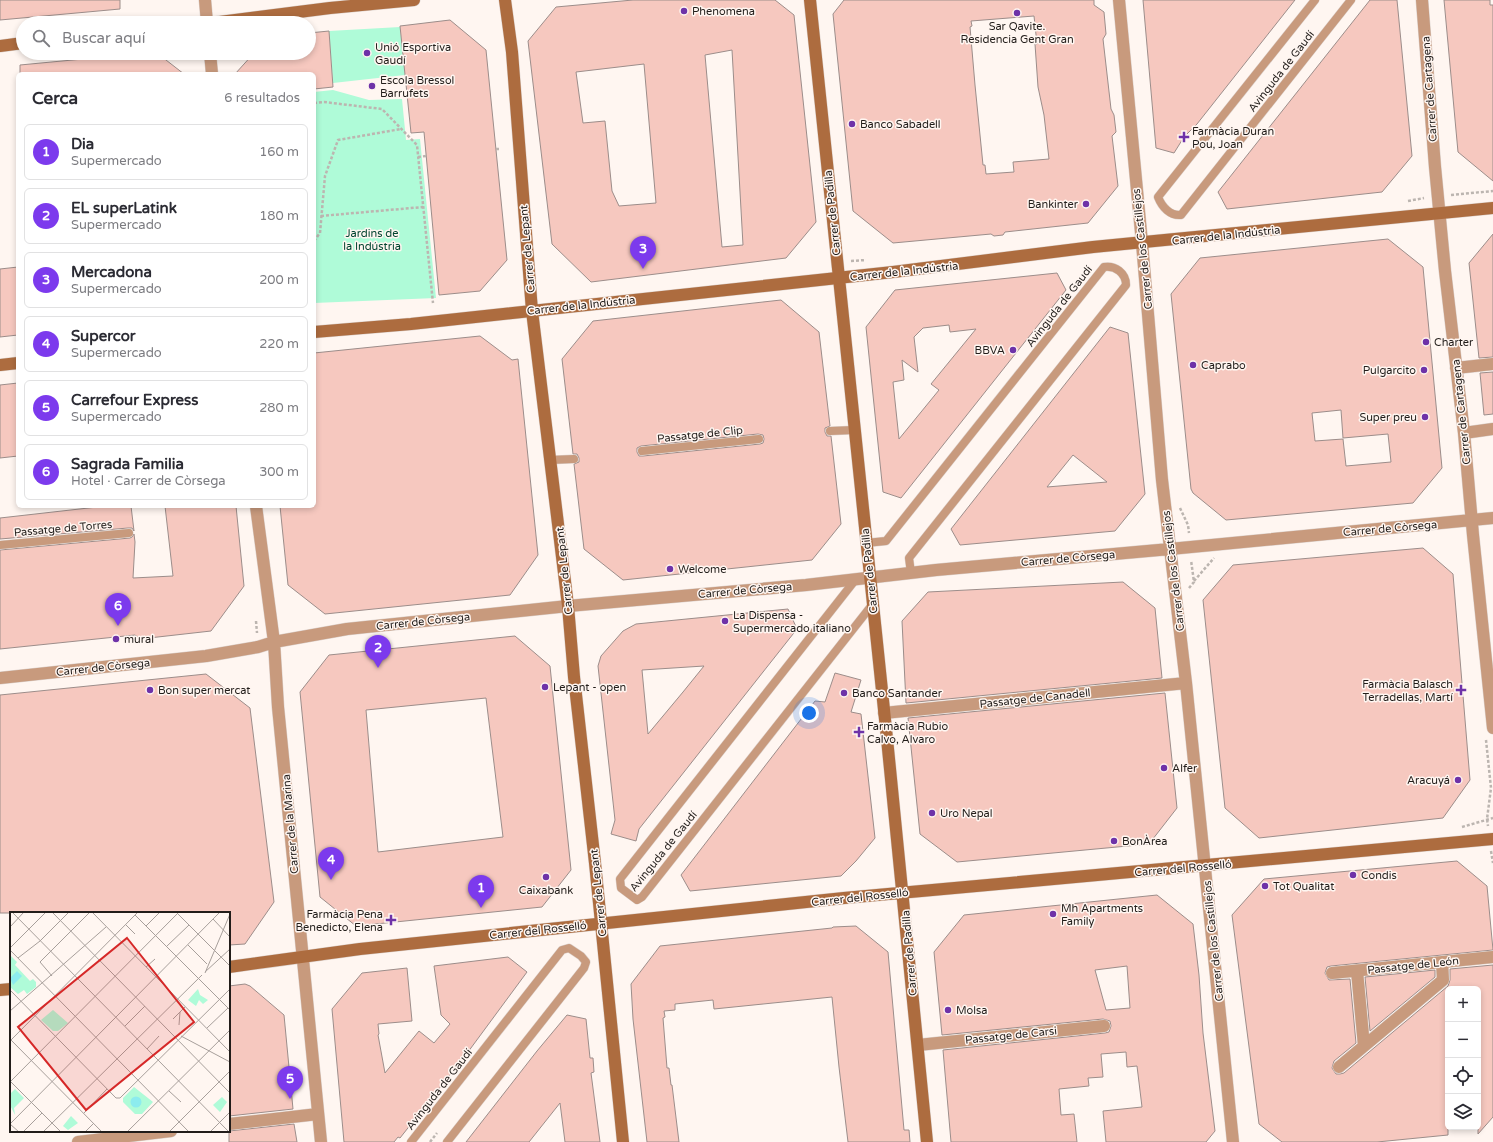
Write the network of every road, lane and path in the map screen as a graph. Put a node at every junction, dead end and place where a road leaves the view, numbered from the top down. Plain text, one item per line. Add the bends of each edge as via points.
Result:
1 (206, 0) edge
2 (414, 0) edge
3 (505, 0) edge
4 (810, 0) edge
5 (1118, 0) edge
6 (1315, 0) edge
7 (1351, 0) edge
8 (1422, 0) edge
9 (207, 16) edge
10 (267, 16) edge
11 (16, 45) edge
12 (0, 46) edge
13 (211, 60) edge
14 (212, 72) edge
15 (316, 103) edge
16 (400, 129) junction
17 (496, 149) dead end
18 (501, 149) dead end
19 (426, 156) dead end
20 (418, 157) junction
21 (1493, 191) edge
22 (1466, 194) dead end
23 (423, 207) junction
24 (1493, 208) edge
25 (1440, 214) junction
26 (321, 216) junction
27 (316, 238) edge
28 (1142, 243) junction
29 (838, 278) junction
30 (433, 303) dead end
31 (532, 311) junction
32 (316, 332) edge
33 (16, 363) edge
34 (1493, 364) edge
35 (0, 365) edge
36 (1456, 368) junction
37 (1493, 429) edge
38 (854, 430) junction
39 (830, 431) dead end
40 (1464, 433) junction
41 (759, 439) dead end
42 (642, 451) dead end
43 (574, 459) dead end
44 (550, 460) junction
45 (256, 508) edge
46 (1493, 518) edge
47 (1471, 521) junction
48 (129, 533) dead end
49 (866, 543) junction
50 (0, 546) edge
51 (1170, 549) junction
52 (910, 573) junction
53 (870, 578) junction
54 (856, 579) junction
55 (872, 605) junction
56 (568, 606) junction
57 (274, 642) junction
58 (0, 678) edge
59 (1186, 683) junction
60 (884, 713) junction
61 (1493, 728) edge
62 (1493, 818) edge
63 (1487, 819) dead end
64 (1493, 839) edge
65 (1204, 866) junction
66 (904, 893) junction
67 (600, 923) junction
68 (304, 956) junction
69 (1493, 957) edge
70 (1442, 962) junction
71 (230, 967) edge
72 (1357, 971) junction
73 (1332, 973) dead end
74 (10, 989) edge
75 (0, 990) edge
76 (1104, 1026) dead end
77 (918, 1044) junction
78 (1364, 1046) junction
79 (1339, 1067) dead end
80 (318, 1114) junction
81 (230, 1124) edge
82 (163, 1132) edge
83 (78, 1142) edge
84 (321, 1142) edge
85 (410, 1142) edge
86 (447, 1142) edge
87 (623, 1142) edge
88 (927, 1142) edge
89 (1233, 1142) edge

1 - 9 street
2 - 10 main road
3 - 31 main road, Carrer de Lepant via 512,52
4 - 29 main road, Carrer de Padilla
5 - 28 street, Carrer de los Castillejos
6 - 7 lane, Avinguda de Gaudí via 1158,197 1166,210 1181,216
8 - 25 street, Carrer de Cartagena
11 - 12 main road
13 - 14 street
15 - 16 path via 382,110
16 - 20 path via 417,145
16 - 26 path via 338,140 325,176
17 - 18 path
19 - 20 path
20 - 23 path
21 - 22 path
23 - 26 path
23 - 30 path
24 - 25 main road, Carrer de la Indústria
25 - 28 main road, Carrer de la Indústria
25 - 36 street, Carrer de Cartagena
26 - 27 path via 320,233
28 - 29 main road, Carrer de la Indústria
28 - 51 street, Carrer de los Castillejos
29 - 31 main road, Carrer de la Indústria
29 - 38 main road, Carrer de Padilla
31 - 32 main road, Carrer de la Indústria
31 - 44 main road, Carrer de Lepant
33 - 35 main road
34 - 36 street
36 - 40 street, Carrer de Cartagena
37 - 40 street
38 - 39 lane
38 - 49 main road, Carrer de Padilla
40 - 47 street, Carrer de Cartagena
41 - 42 lane, Passatge de Clip
43 - 44 lane
44 - 56 main road, Carrer de Lepant
45 - 57 street, Carrer de la Marina
46 - 47 street, Carrer de Còrsega
47 - 51 street, Carrer de Còrsega
47 - 61 street, Carrer de Cartagena
48 - 50 lane, Passatge de Torres
49 - 52 lane, Avinguda de Gaudí via 886,541 1104,267 1118,270 1126,280 1126,285 909,558
49 - 53 main road, Carrer de Padilla
51 - 52 street, Carrer de Còrsega
51 - 59 street, Carrer de los Castillejos
52 - 53 street, Carrer de Còrsega
53 - 54 street, Carrer de Còrsega
53 - 55 main road, Carrer de Padilla
54 - 55 lane, Avinguda de Gaudí via 620,879 621,888 637,900 642,898
54 - 56 street, Carrer de Còrsega
55 - 60 main road, Carrer de Padilla
56 - 57 street, Carrer de Còrsega via 337,630
56 - 67 main road, Carrer de Lepant
57 - 58 street, Carrer de Còrsega via 206,656
57 - 68 street, Carrer de la Marina via 278,708
59 - 60 street, Passatge de Canadell
59 - 65 street, Carrer de los Castillejos
60 - 66 main road, Carrer de Padilla
62 - 63 path
64 - 65 main road, Carrer del Rosselló
65 - 66 main road, Carrer del Rosselló
65 - 89 street, Carrer de los Castillejos
66 - 67 main road, Carrer del Rosselló
66 - 77 main road, Carrer de Padilla
67 - 68 main road, Carrer del Rosselló
67 - 87 main road, Carrer de Lepant
68 - 71 main road, Carrer del Rosselló
68 - 80 street, Carrer de la Marina
69 - 70 street, Passatge de León
70 - 72 street, Passatge de León
70 - 78 street via 1443,980
72 - 73 street, Passatge de León
72 - 78 street
74 - 75 main road
76 - 77 street, Passatge de Carsi
77 - 88 main road, Carrer de Padilla
78 - 79 street
80 - 81 street
80 - 84 street, Carrer de la Marina
82 - 83 street
85 - 86 lane, Avinguda de Gaudí via 562,950 569,948 575,951 586,962 584,968

